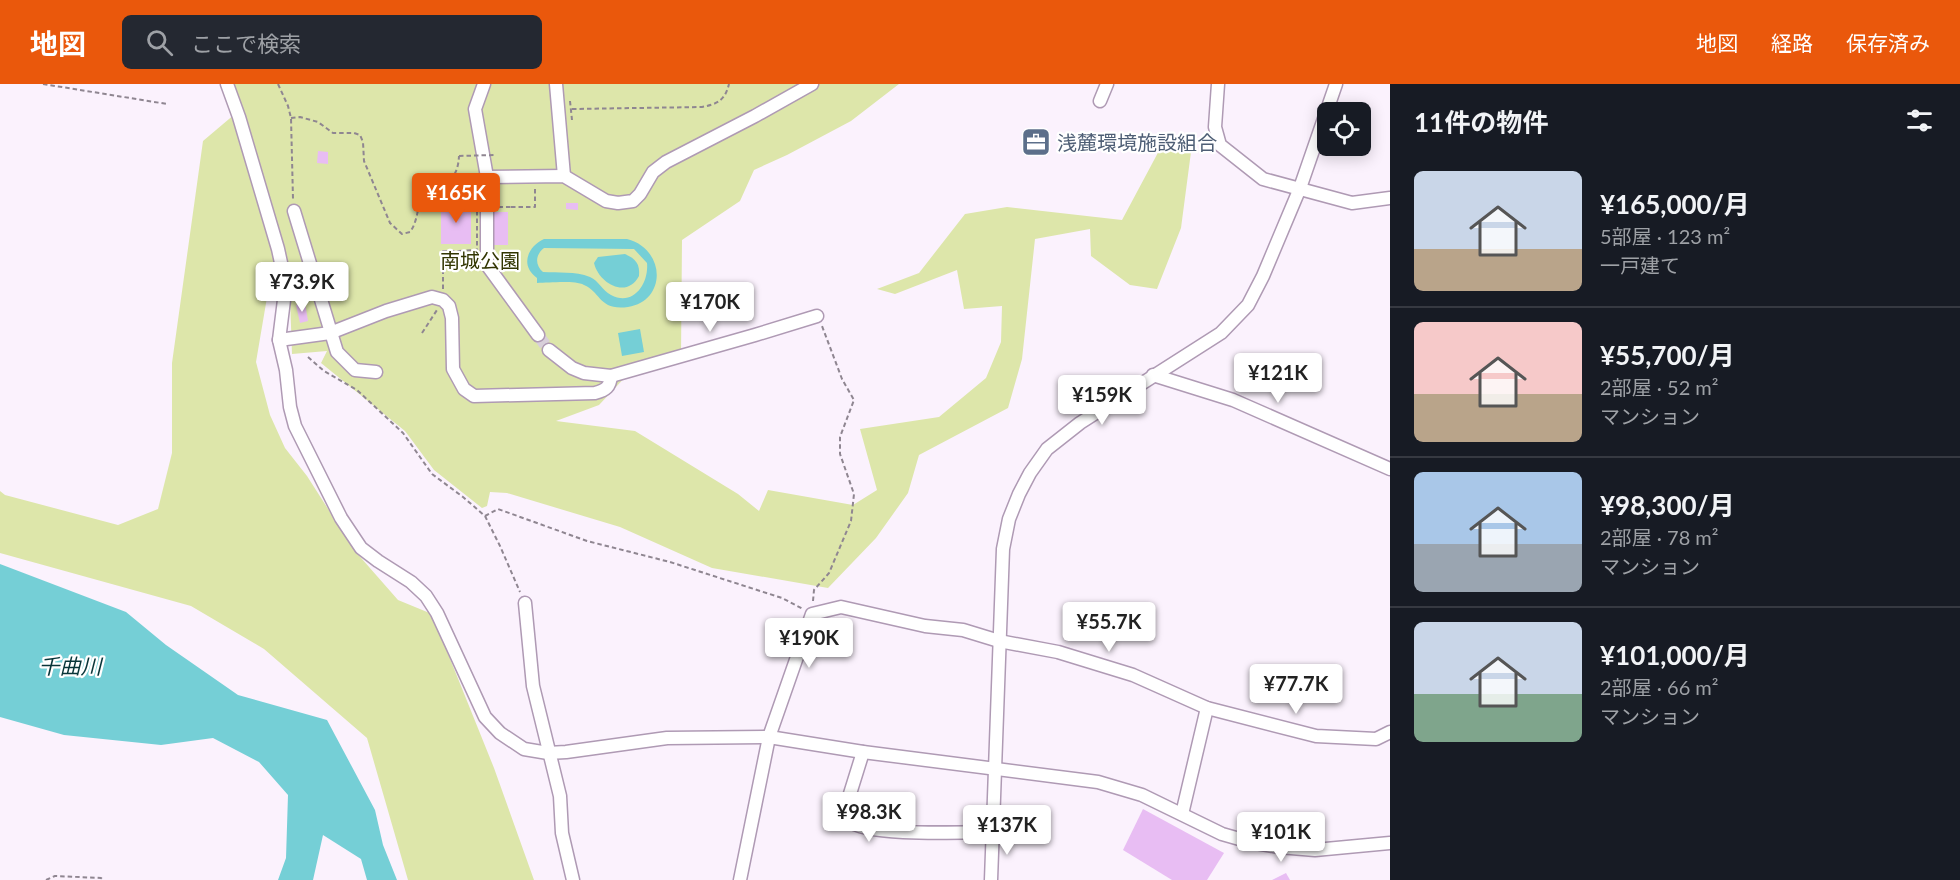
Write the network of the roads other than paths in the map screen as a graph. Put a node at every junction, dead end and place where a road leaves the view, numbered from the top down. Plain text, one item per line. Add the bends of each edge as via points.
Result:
1 (227, 84) edge
2 (484, 84) edge
3 (556, 84) edge
4 (812, 84) edge
5 (1107, 84) edge
6 (1218, 84) edge
7 (1336, 84) edge
8 (1100, 101) dead end
9 (564, 176) junction
10 (487, 177) junction
11 (1300, 188) junction
12 (1390, 198) edge
13 (294, 211) road end
14 (817, 316) road end
15 (330, 333) junction
16 (538, 335) tunnel mouth
17 (279, 340) junction
18 (549, 350) tunnel mouth
19 (376, 372) dead end
20 (612, 375) junction
21 (1153, 375) junction
22 (1390, 469) edge
23 (525, 603) road end
24 (999, 641) junction
25 (1207, 708) junction
26 (1390, 732) edge
27 (769, 737) junction
28 (863, 752) junction
29 (548, 753) junction
30 (995, 770) junction
31 (1182, 814) junction
32 (992, 832) junction
33 (1390, 843) edge
34 (573, 880) edge
35 (740, 880) edge
36 (992, 880) edge

1 - 17 street via 278,249 285,292
2 - 10 street via 475,109
3 - 9 street
4 - 9 street via 666,162 653,172 633,201 606,201
5 - 8 street
6 - 11 street via 1215,127 1220,145 1263,179
7 - 11 street
9 - 10 street
10 - 16 street via 487,266
11 - 12 street via 1352,203
11 - 21 street via 1248,305 1221,333
13 - 15 street
14 - 20 street
15 - 17 street
15 - 19 street via 337,352 355,370
15 - 20 street via 432,297 449,306 453,369 474,396 595,393 610,385
17 - 29 street via 295,426 341,518 362,548 426,596 485,717 524,749
18 - 20 street via 578,371
21 - 22 street via 1233,400
21 - 24 street via 1047,449 1030,473 1009,519 1003,549
23 - 29 street via 533,686
24 - 25 street via 1058,652 1133,675
24 - 27 street via 963,630 841,608 812,614
24 - 30 street
25 - 26 street via 1316,736 1376,740
25 - 31 street
27 - 28 street
27 - 29 street via 667,738
27 - 35 street
28 - 30 street
28 - 32 street via 844,813 849,822 902,832
29 - 34 street via 560,796 562,833
30 - 31 street via 1114,786
30 - 32 street
31 - 33 street via 1222,834 1279,847 1315,850
32 - 36 street

